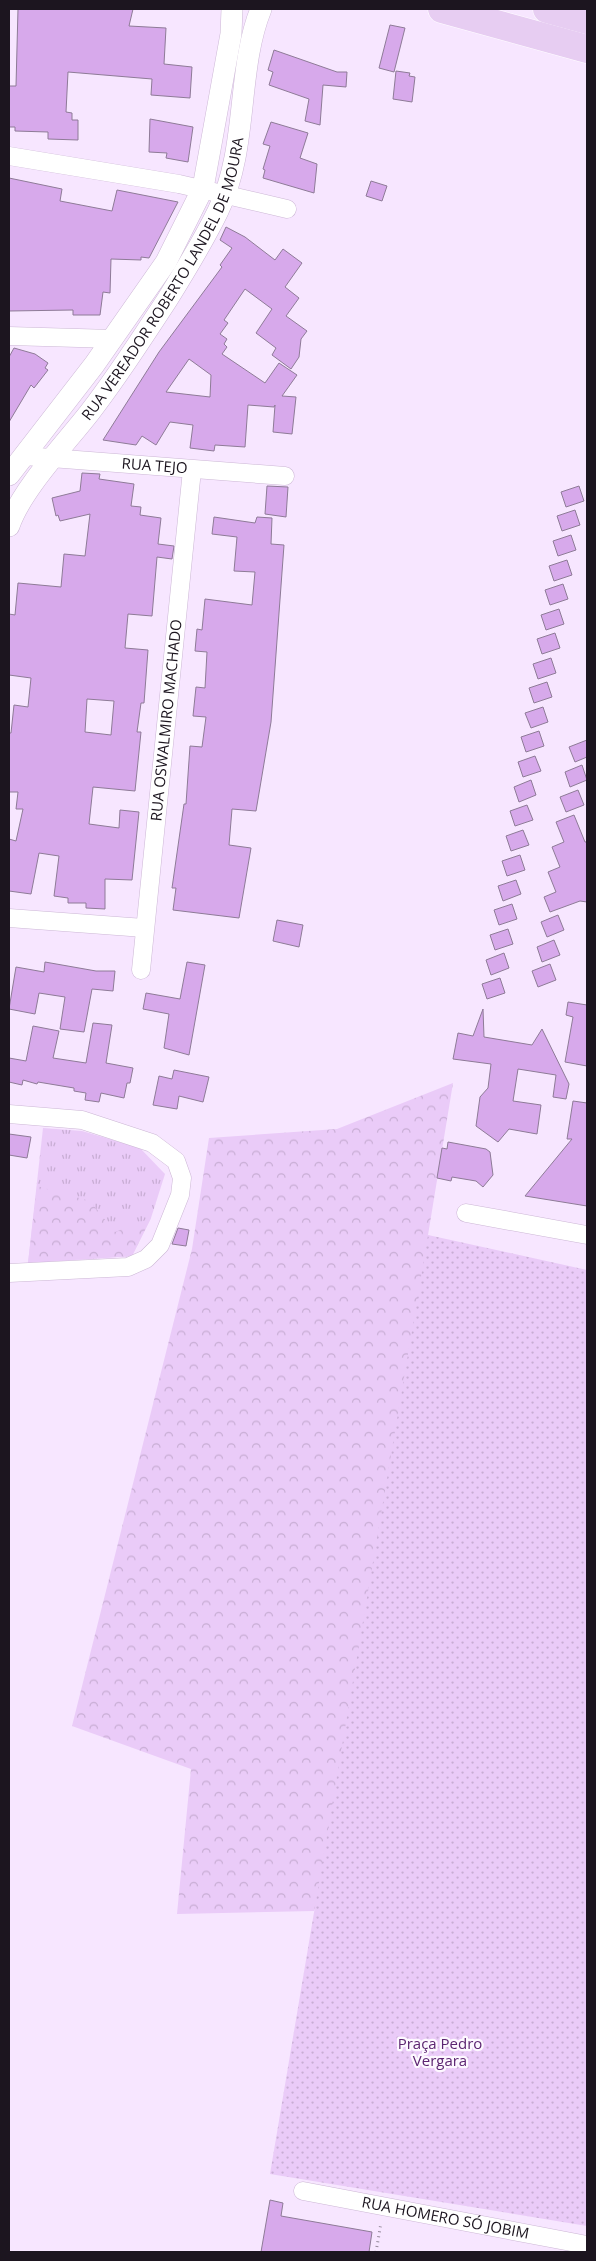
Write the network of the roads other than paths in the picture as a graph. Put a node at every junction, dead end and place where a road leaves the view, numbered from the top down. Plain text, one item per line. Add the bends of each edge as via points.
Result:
1 (232, 9) edge
2 (261, 9) edge
3 (442, 9) edge
4 (547, 9) edge
5 (587, 20) edge
6 (587, 49) edge
7 (9, 156) edge
8 (202, 188) junction
9 (224, 194) junction
10 (287, 208) dead end
11 (9, 336) edge
12 (113, 339) junction
13 (25, 456) junction
14 (55, 458) junction
15 (192, 470) junction
16 (9, 475) edge
17 (285, 476) dead end
18 (9, 526) edge
19 (9, 918) edge
20 (144, 928) junction
21 (141, 970) dead end
22 (9, 1114) edge
23 (466, 1214) dead end
24 (587, 1235) edge
25 (9, 1273) edge
26 (303, 2192) dead end
27 (587, 2244) edge

1 - 8 street, RUA VEREADOR ROBERTO LANDEL DE MOURA via 231,34
2 - 9 street, RUA VEREADOR ROBERTO LANDEL DE MOURA via 248,64 234,166
3 - 6 main road
4 - 5 main road
7 - 8 street
8 - 9 street
8 - 12 street, RUA VEREADOR ROBERTO LANDEL DE MOURA via 166,262
9 - 10 street
9 - 14 street, RUA VEREADOR ROBERTO LANDEL DE MOURA via 188,265 130,356
11 - 12 street
12 - 13 street, RUA VEREADOR ROBERTO LANDEL DE MOURA
13 - 14 street, RUA TEJO
13 - 16 street, RUA VEREADOR ROBERTO LANDEL DE MOURA
14 - 15 street, RUA TEJO
14 - 18 street, RUA VEREADOR ROBERTO LANDEL DE MOURA via 30,488
15 - 17 street, RUA TEJO
15 - 20 street, RUA OSWALMIRO MACHADO
19 - 20 street
20 - 21 street, RUA OSWALMIRO MACHADO
22 - 25 street via 82,1120 152,1143 176,1161 182,1178 180,1195 160,1245 146,1260 128,1267
23 - 24 street
26 - 27 street, RUA HOMERO SÓ JOBIM

